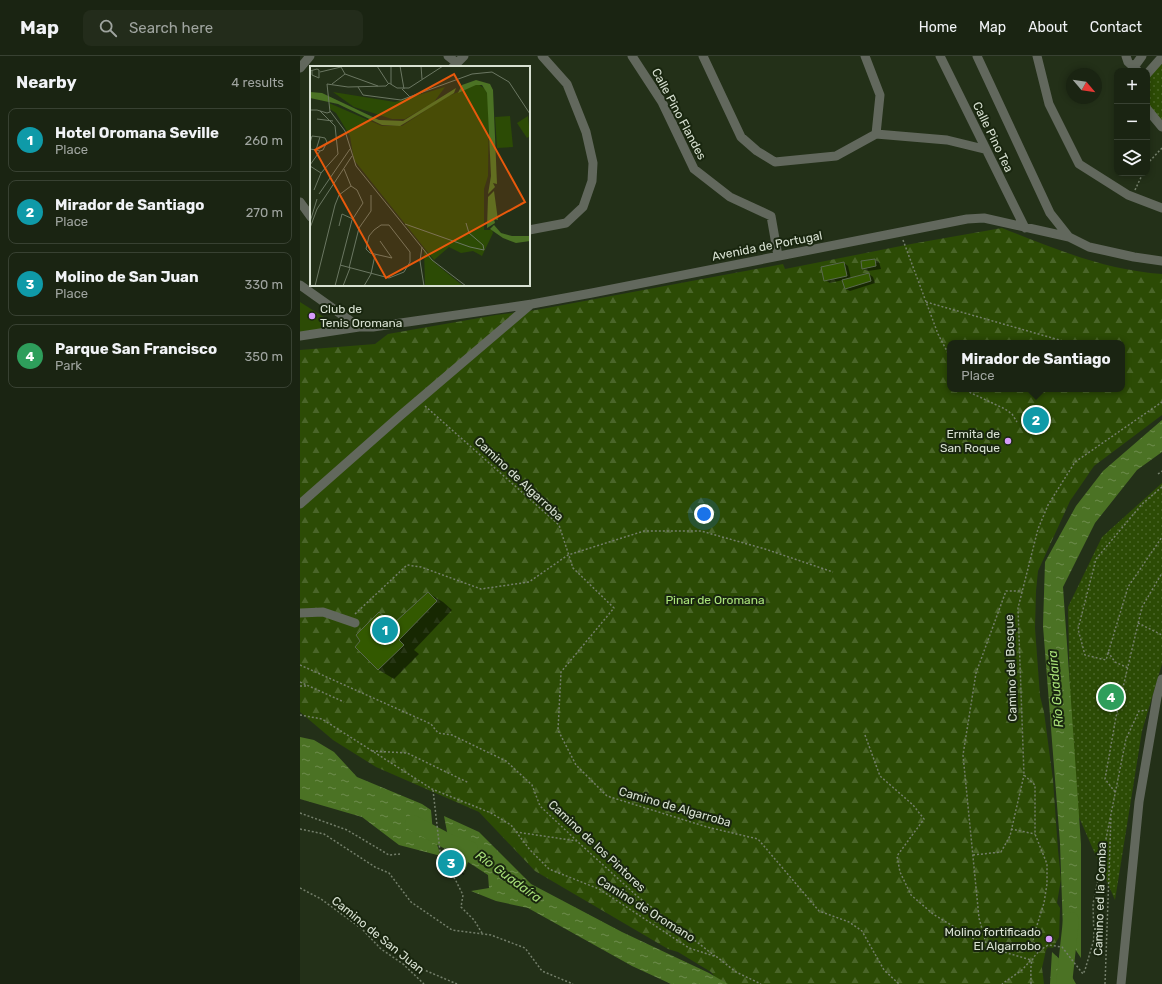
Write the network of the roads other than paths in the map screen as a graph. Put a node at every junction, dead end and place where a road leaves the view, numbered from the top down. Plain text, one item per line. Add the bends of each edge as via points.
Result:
1 (310, 56) edge
2 (448, 56) edge
3 (464, 56) edge
4 (542, 56) edge
5 (632, 56) edge
6 (703, 56) edge
7 (864, 56) edge
8 (940, 56) edge
9 (977, 56) edge
10 (1037, 56) edge
11 (1126, 56) edge
12 (1142, 56) edge
13 (1161, 60) edge
14 (455, 65) edge
15 (300, 68) edge
16 (1135, 68) edge
17 (1136, 68) edge
18 (1150, 71) edge
19 (1150, 112) edge
20 (1162, 127) edge
21 (876, 134) junction
22 (984, 149) junction
23 (300, 202) edge
24 (1162, 208) edge
25 (310, 216) edge
26 (1025, 228) junction
27 (530, 230) edge
28 (1068, 237) junction
29 (778, 256) junction
30 (1162, 260) edge
31 (300, 285) edge
32 (532, 304) junction
33 (359, 326) junction
34 (300, 336) edge
35 (300, 504) edge
36 (300, 613) edge
37 (351, 622) road end
38 (1162, 679) edge
39 (1159, 696) edge
40 (1121, 984) edge

1 - 15 street
2 - 14 street
3 - 14 street
4 - 27 street via 567,84 586,132 593,163 592,180 583,208 566,223
5 - 29 street, Calle Pino Flandes via 662,102 694,169 730,197 770,216
6 - 21 street via 740,137 775,162 836,156
7 - 21 street via 880,95
8 - 22 street, Calle Pino Tea
9 - 28 street via 1050,214
10 - 24 street via 1049,104 1079,164 1132,197
11 - 16 street
12 - 17 street
13 - 18 street
19 - 20 street
21 - 22 street via 947,140
22 - 26 street, Calle Pino Tea
23 - 25 street
26 - 28 street, Avenida de Portugal
26 - 29 street, Avenida de Portugal via 984,218 967,219
28 - 30 street, Avenida de Portugal via 1089,247
29 - 32 street, Avenida de Portugal
31 - 33 street
32 - 33 street, Avenida de Portugal via 373,327
32 - 35 street
33 - 34 street, Avenida de Portugal
36 - 37 street via 323,612
38 - 39 street
39 - 40 street via 1138,802

